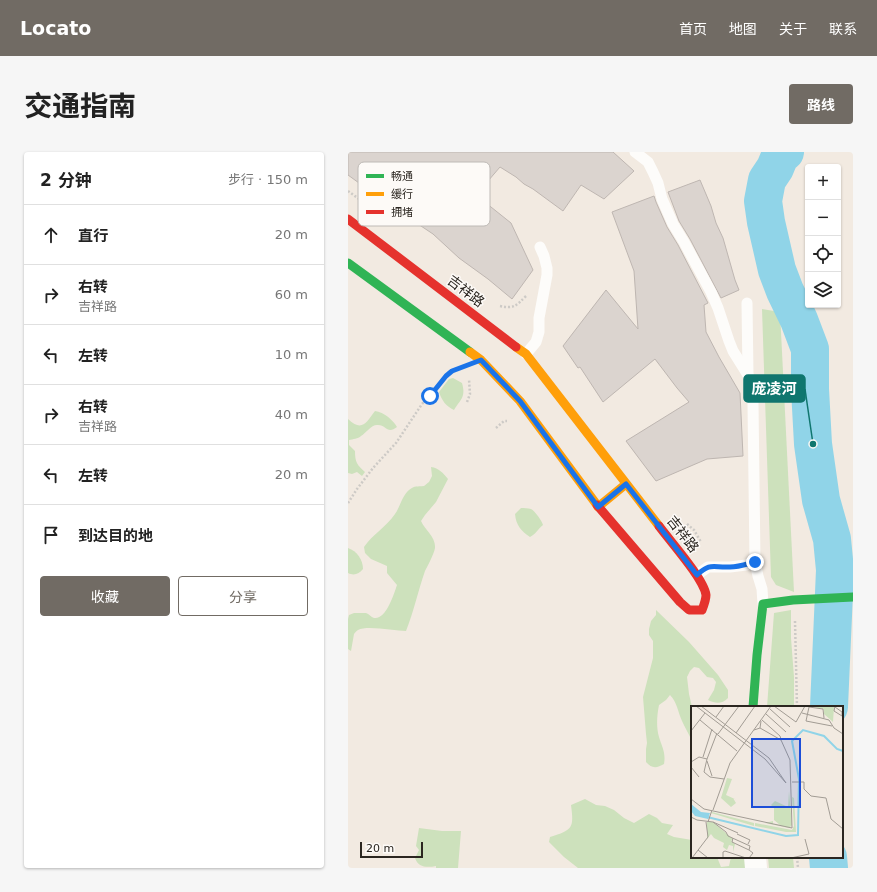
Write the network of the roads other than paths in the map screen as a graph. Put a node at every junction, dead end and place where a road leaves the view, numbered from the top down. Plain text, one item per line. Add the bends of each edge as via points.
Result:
1 (635, 152) edge
2 (648, 157) edge
3 (348, 219) edge
4 (540, 247) dead end
5 (348, 263) edge
6 (747, 303) dead end
7 (526, 354) junction
8 (748, 374) junction
9 (626, 484) junction
10 (598, 507) junction
11 (755, 562) junction
12 (697, 575) junction
13 (853, 597) edge
14 (763, 604) junction
15 (753, 706) edge
16 (755, 858) edge
17 (756, 868) edge

1 - 2 lane
2 - 8 lane via 673,224 718,308 733,351
3 - 7 main road, 吉祥路
4 - 7 lane via 547,268 539,332 536,342
5 - 10 main road, 吉祥路 via 481,360 520,401
6 - 8 lane
7 - 9 main road, 吉祥路
8 - 11 lane via 753,403
9 - 10 main road
9 - 12 main road, 吉祥路
10 - 12 main road, 吉祥路 via 689,610 702,610 705,604 706,594
11 - 12 lane via 730,567 708,566
11 - 14 lane
13 - 14 main road
14 - 15 main road
16 - 17 street

